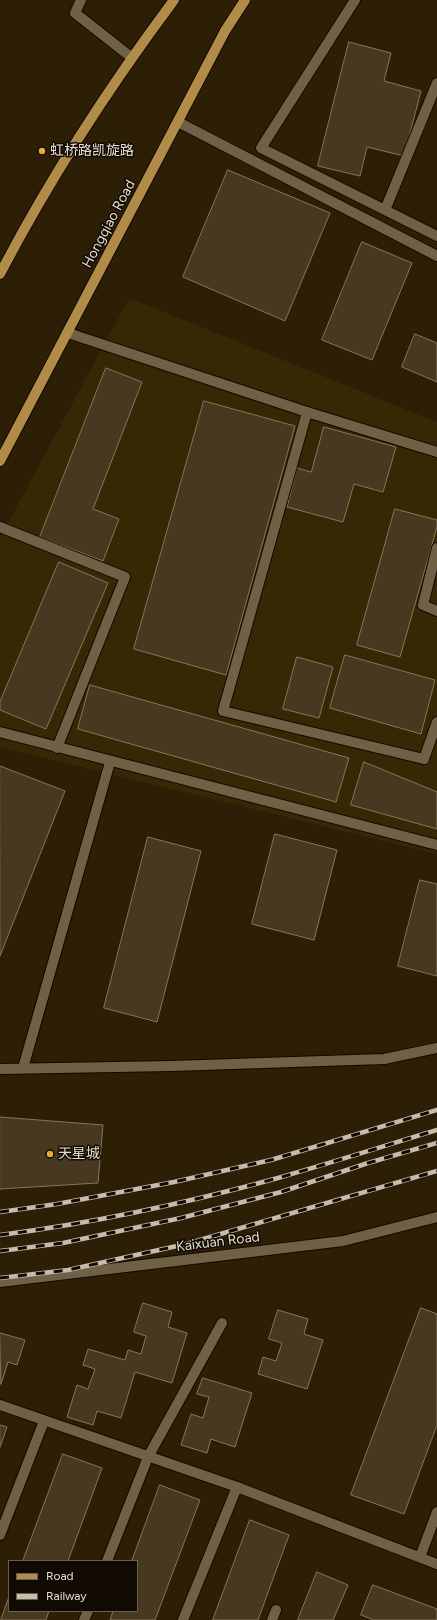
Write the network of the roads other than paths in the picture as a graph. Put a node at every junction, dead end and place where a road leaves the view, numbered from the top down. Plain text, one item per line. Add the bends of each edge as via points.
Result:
1 (81, 0) edge
2 (174, 0) edge
3 (244, 0) edge
4 (354, 0) edge
5 (131, 57) junction
6 (437, 83) edge
7 (178, 122) junction
8 (385, 210) junction
9 (437, 236) edge
10 (437, 256) edge
11 (0, 274) edge
12 (68, 333) junction
13 (307, 412) junction
14 (437, 452) edge
15 (0, 461) edge
16 (0, 527) edge
17 (437, 548) edge
18 (437, 611) edge
19 (437, 722) edge
20 (0, 732) edge
21 (57, 748) junction
22 (110, 762) junction
23 (437, 845) edge
24 (437, 1048) edge
25 (23, 1068) junction
26 (0, 1069) edge
27 (437, 1217) edge
28 (0, 1282) edge
29 (222, 1323) dead end
30 (0, 1405) edge
31 (44, 1421) junction
32 (148, 1457) junction
33 (237, 1487) junction
34 (437, 1512) edge
35 (0, 1535) edge
36 (420, 1557) junction
37 (108, 1560) edge
38 (437, 1564) edge
39 (276, 1610) dead end
40 (183, 1620) edge
41 (272, 1620) edge

1 - 5 street via 75,13
2 - 5 main road
3 - 7 main road, Hongqiao Road
4 - 8 street via 261,148
5 - 11 main road via 62,163
6 - 8 street
7 - 10 street
7 - 12 main road, Hongqiao Road
8 - 9 street
12 - 13 street
12 - 15 main road, Hongqiao Road
13 - 14 street
13 - 19 street via 223,711 424,759
16 - 21 street via 125,577
17 - 18 street via 424,605
20 - 21 street
21 - 22 street
22 - 23 street
22 - 25 street
24 - 25 street via 384,1059
25 - 26 street
27 - 28 street, Kaixuan Road via 343,1241
29 - 32 street
30 - 31 street
31 - 32 street
31 - 35 street
32 - 33 street
32 - 37 street
33 - 36 street
33 - 40 street
34 - 36 street
36 - 38 street
39 - 41 street

